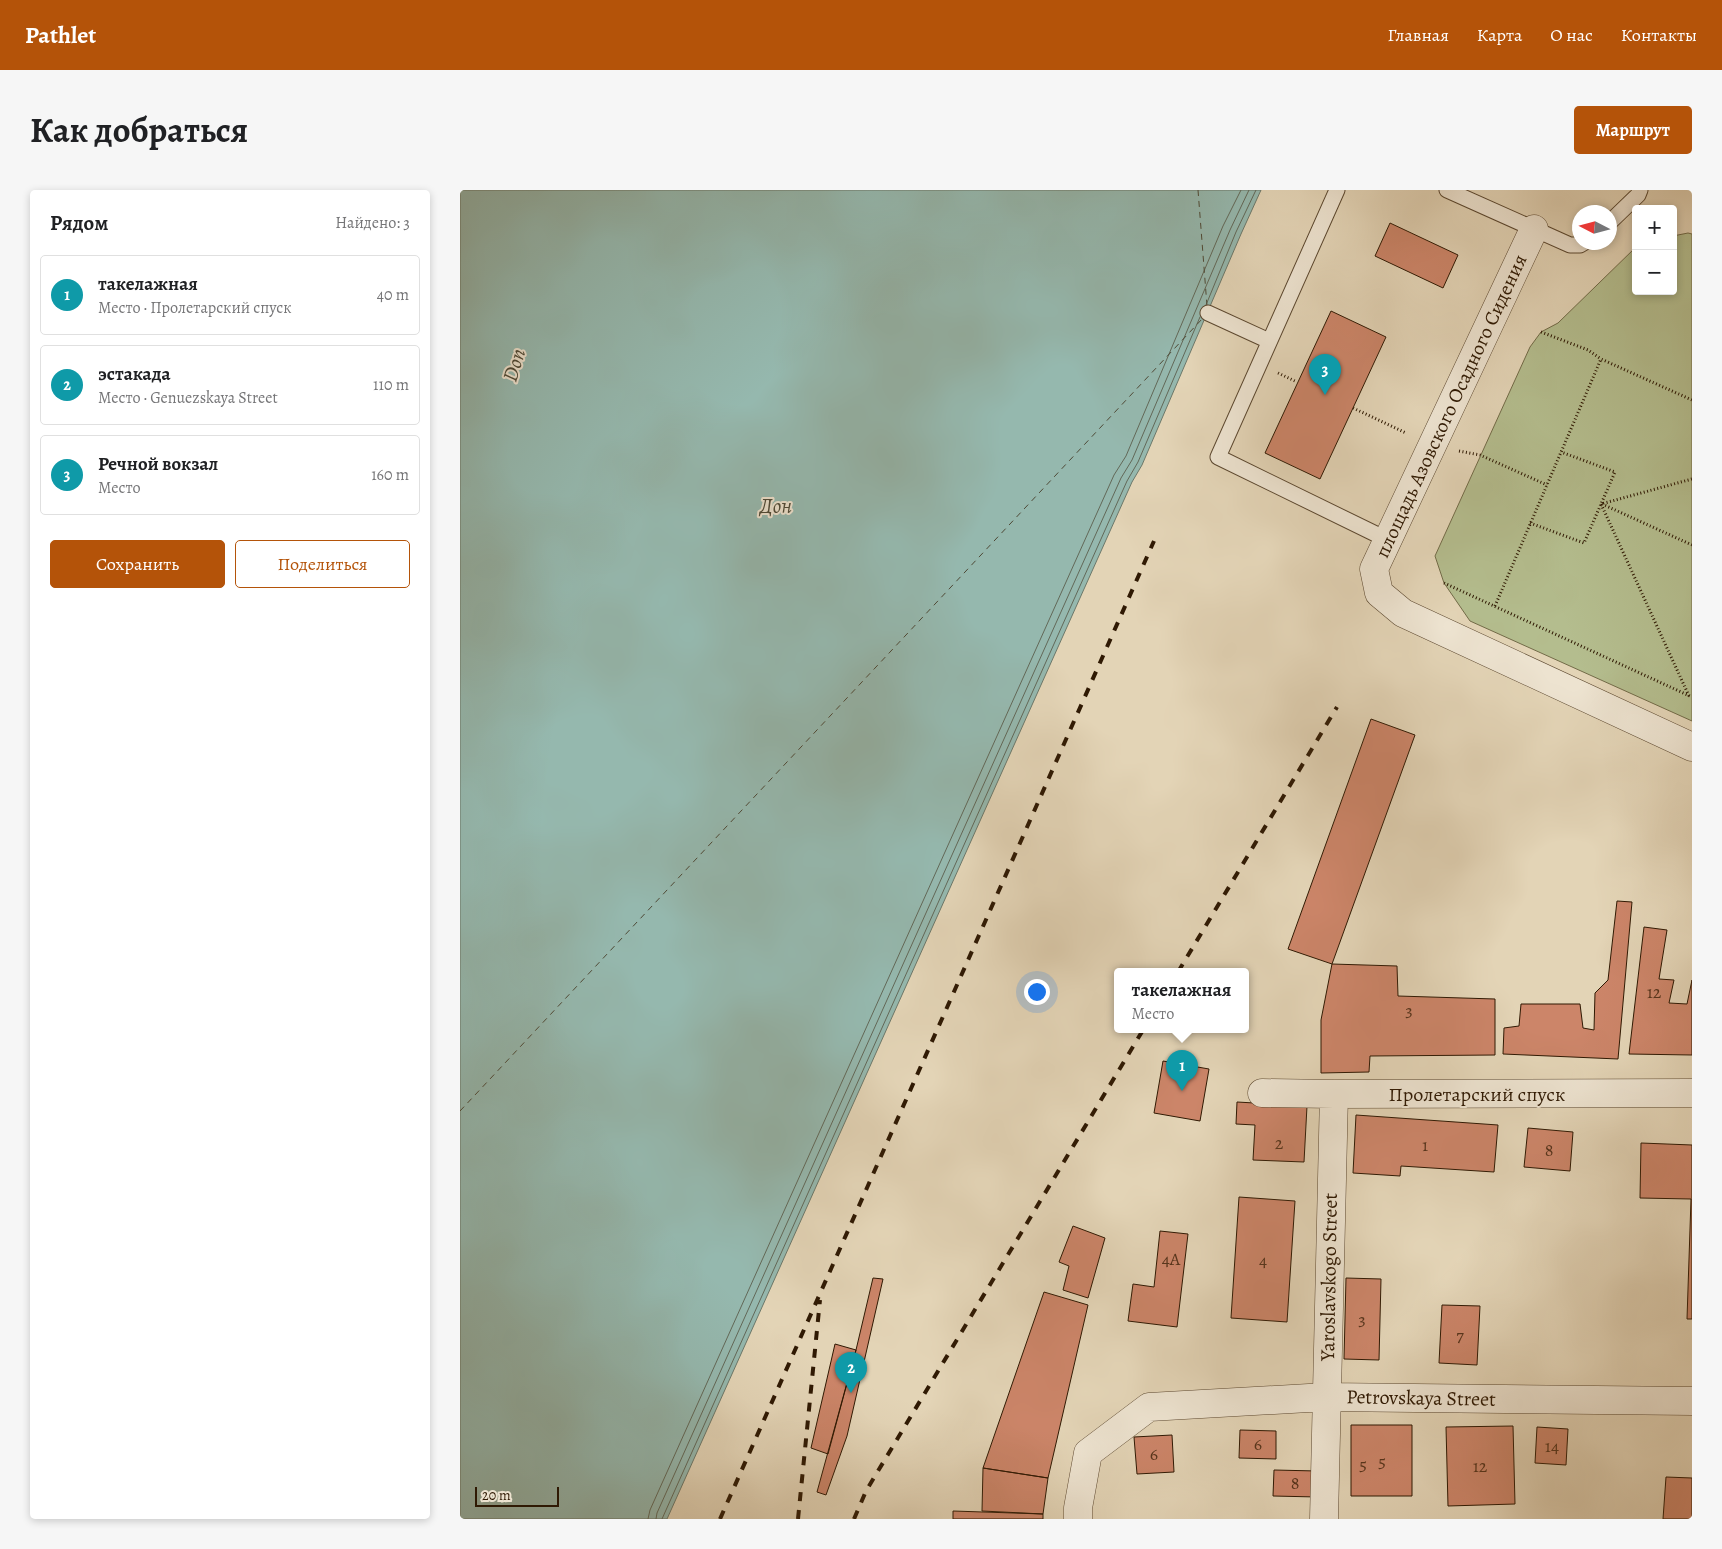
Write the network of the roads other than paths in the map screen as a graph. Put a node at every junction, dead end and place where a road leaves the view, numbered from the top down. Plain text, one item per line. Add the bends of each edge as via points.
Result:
1 (1337, 190) edge
2 (1447, 190) edge
3 (1640, 190) edge
4 (1617, 215) edge
5 (1534, 229) junction
6 (1572, 245) edge
7 (1208, 313) dead end
8 (1269, 341) junction
9 (1388, 540) junction
10 (1692, 747) edge
11 (1262, 1093) dead end
12 (1692, 1093) edge
13 (1334, 1094) junction
14 (1326, 1396) junction
15 (1692, 1401) edge
16 (1078, 1519) edge
17 (1324, 1519) edge

1 - 8 lane
2 - 5 lane
3 - 4 lane
5 - 6 lane
5 - 9 street, площадь Азовского Осадного Сидения
7 - 8 lane
8 - 9 lane via 1218,457
9 - 10 street, площадь Азовского Осадного Сидения via 1374,569 1377,585 1379,593 1403,613
11 - 13 street, Пролетарский спуск
12 - 13 street, Пролетарский спуск
13 - 14 street, Yaroslavskogo Street
14 - 15 street, Petrovskaya Street
14 - 16 street, Petrovskaya Street via 1149,1407 1088,1452
14 - 17 street, Yaroslavskogo Street

